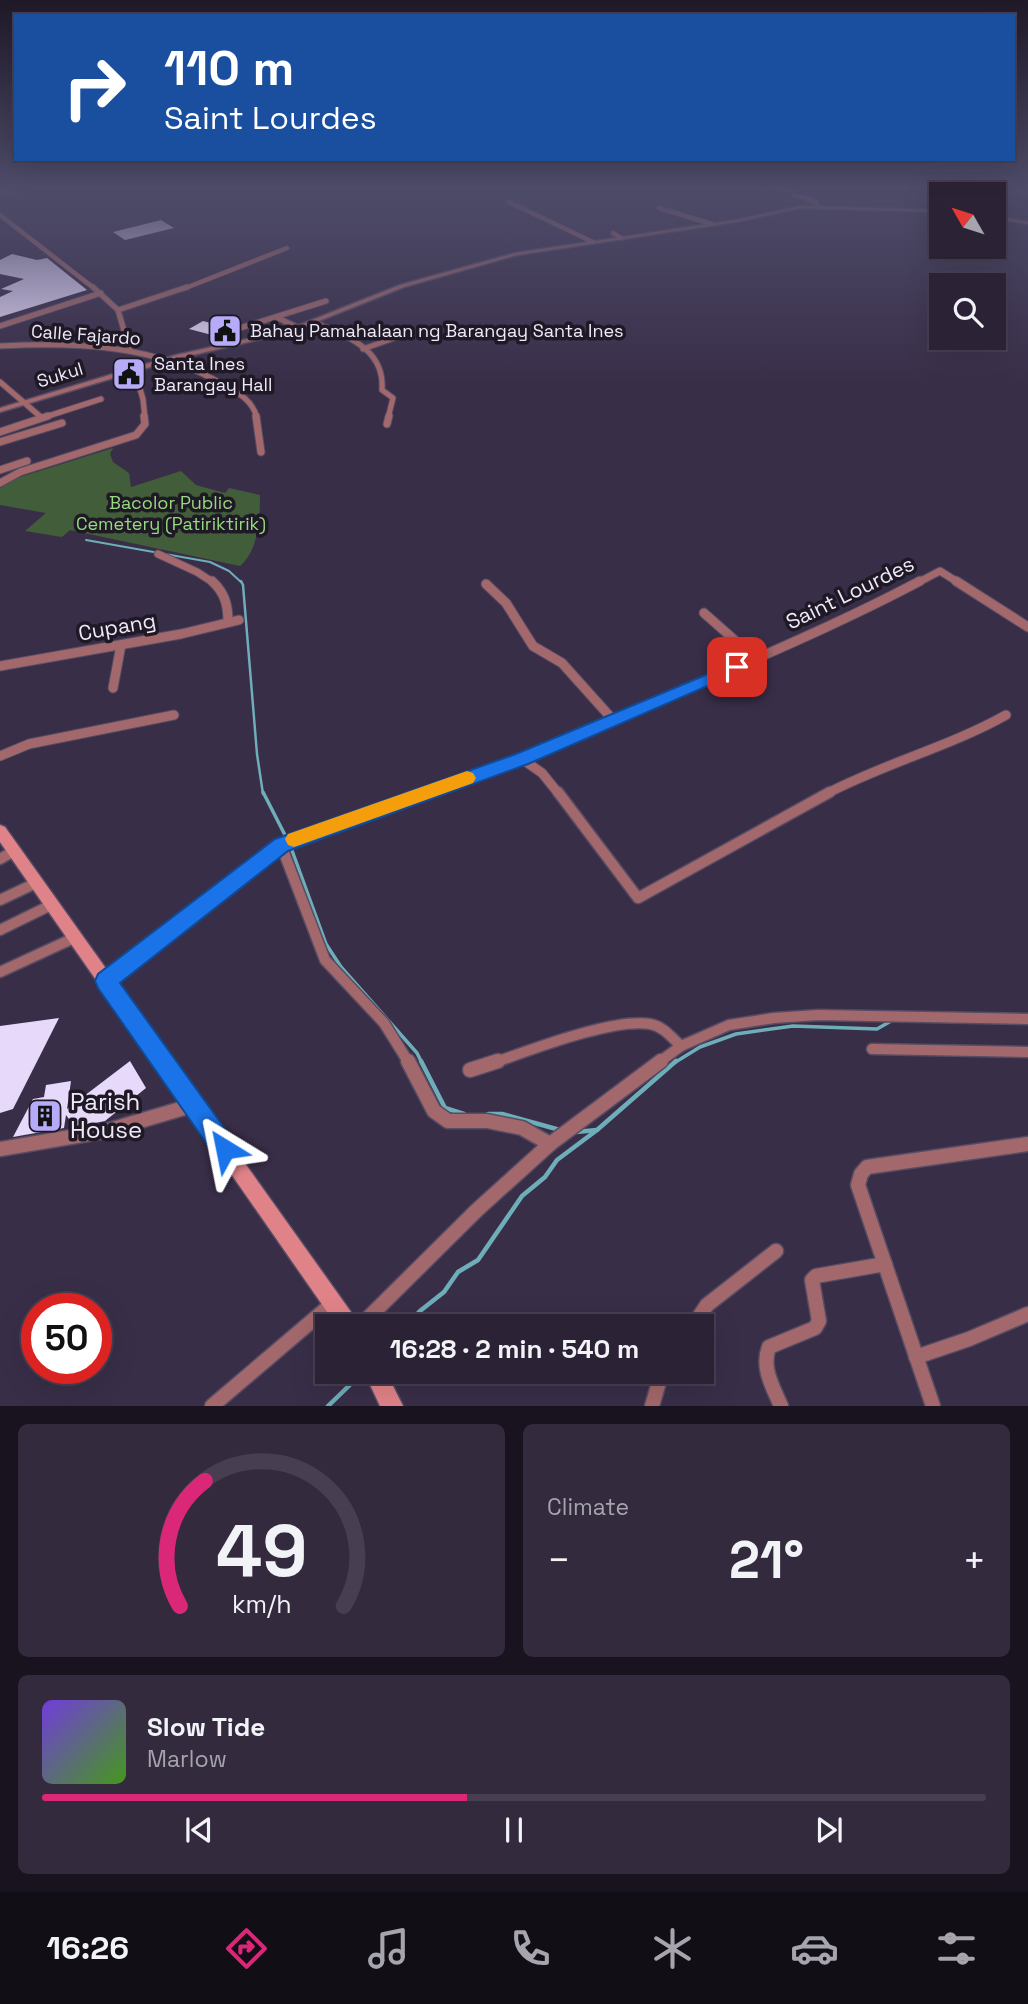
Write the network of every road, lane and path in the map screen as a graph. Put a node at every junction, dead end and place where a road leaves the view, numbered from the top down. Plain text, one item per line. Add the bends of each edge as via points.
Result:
1 (48, 253) edge
2 (275, 253) edge
3 (526, 253) edge
4 (101, 293) junction
5 (326, 301) dead end
6 (118, 310) junction
7 (278, 318) junction
8 (314, 322) junction
9 (0, 326) edge
10 (240, 328) dead end
11 (299, 328) junction
12 (399, 332) dead end
13 (0, 346) edge
14 (363, 349) junction
15 (130, 351) junction
16 (170, 359) junction
17 (134, 369) junction
18 (0, 382) edge
19 (101, 399) dead end
20 (25, 402) junction
21 (0, 410) edge
22 (42, 418) junction
23 (62, 423) dead end
24 (387, 424) dead end
25 (0, 432) edge
26 (0, 442) edge
27 (261, 452) dead end
28 (27, 461) dead end
29 (0, 470) edge
30 (0, 483) edge
31 (158, 554) dead end
32 (486, 584) dead end
33 (704, 613) dead end
34 (239, 620) dead end
35 (228, 622) junction
36 (1028, 627) edge
37 (121, 645) junction
38 (756, 659) junction
39 (0, 666) edge
40 (113, 688) dead end
41 (174, 715) dead end
42 (1006, 715) dead end
43 (614, 721) junction
44 (0, 756) edge
45 (522, 759) junction
46 (0, 831) edge
47 (287, 843) junction
48 (7, 855) edge
49 (36, 883) junction
50 (0, 900) edge
51 (51, 905) junction
52 (0, 930) edge
53 (74, 937) junction
54 (0, 972) edge
55 (106, 981) junction
56 (1028, 1019) edge
57 (681, 1045) junction
58 (872, 1049) dead end
59 (1028, 1052) edge
60 (470, 1070) dead end
61 (194, 1105) junction
62 (554, 1141) junction
63 (1028, 1144) edge
64 (0, 1149) edge
65 (776, 1251) dead end
66 (884, 1264) junction
67 (334, 1302) junction
68 (342, 1314) edge
69 (372, 1314) edge
70 (701, 1314) edge
71 (1028, 1314) edge
72 (916, 1357) junction
73 (381, 1384) edge
74 (658, 1384) edge
75 (212, 1405) edge
76 (392, 1405) edge
77 (652, 1405) edge
78 (781, 1405) edge
79 (933, 1405) edge

1 - 4 street
2 - 6 street
3 - 8 street, Sukul via 420,280
4 - 6 street
4 - 9 street
5 - 7 street
6 - 15 street
7 - 10 street
7 - 11 street
8 - 11 street, Sukul
8 - 14 street
11 - 16 street, Sukul
12 - 14 street via 392,340
13 - 15 street, Calle Fajardo
14 - 24 street via 380,365 382,390 393,398
15 - 16 street, Calle Fajardo
16 - 17 street, Sukul
16 - 27 street, Calle Fajardo via 211,375 248,401 255,411
17 - 20 street, Sukul
17 - 30 street via 145,424 136,435 20,472
18 - 20 street
19 - 22 street
20 - 21 street, Sukul
20 - 22 street
22 - 25 street
23 - 26 street
28 - 29 street
31 - 35 street via 220,587 230,611
32 - 43 street via 506,603 533,646 562,663
33 - 38 street
34 - 35 street, Cupang
35 - 37 street, Cupang
36 - 38 street, Saint Lourdes via 940,571
37 - 39 street, Cupang
37 - 40 street
38 - 43 street, Saint Lourdes
41 - 44 street via 29,744
42 - 45 street via 871,771 638,898 552,784
43 - 45 street, Saint Lourdes
45 - 47 street, Saint Lourdes
46 - 48 main road
47 - 55 street, Saint Lourdes
47 - 62 street via 325,960 384,1023 434,1111 448,1121 487,1121
48 - 49 main road
49 - 50 street
49 - 51 main road
51 - 52 street
51 - 53 main road
53 - 54 street
53 - 55 main road
55 - 61 main road
56 - 57 street via 774,1018 729,1026
57 - 60 street via 656,1025 618,1026
57 - 62 street
58 - 59 street
61 - 64 street via 106,1130
61 - 67 main road
62 - 69 street
63 - 66 street via 867,1167 858,1185
65 - 70 street
66 - 72 street
66 - 78 street via 812,1280 819,1321 815,1328 769,1348 765,1355
67 - 68 main road
67 - 75 street
71 - 72 street
72 - 79 street
73 - 76 main road
74 - 77 street

